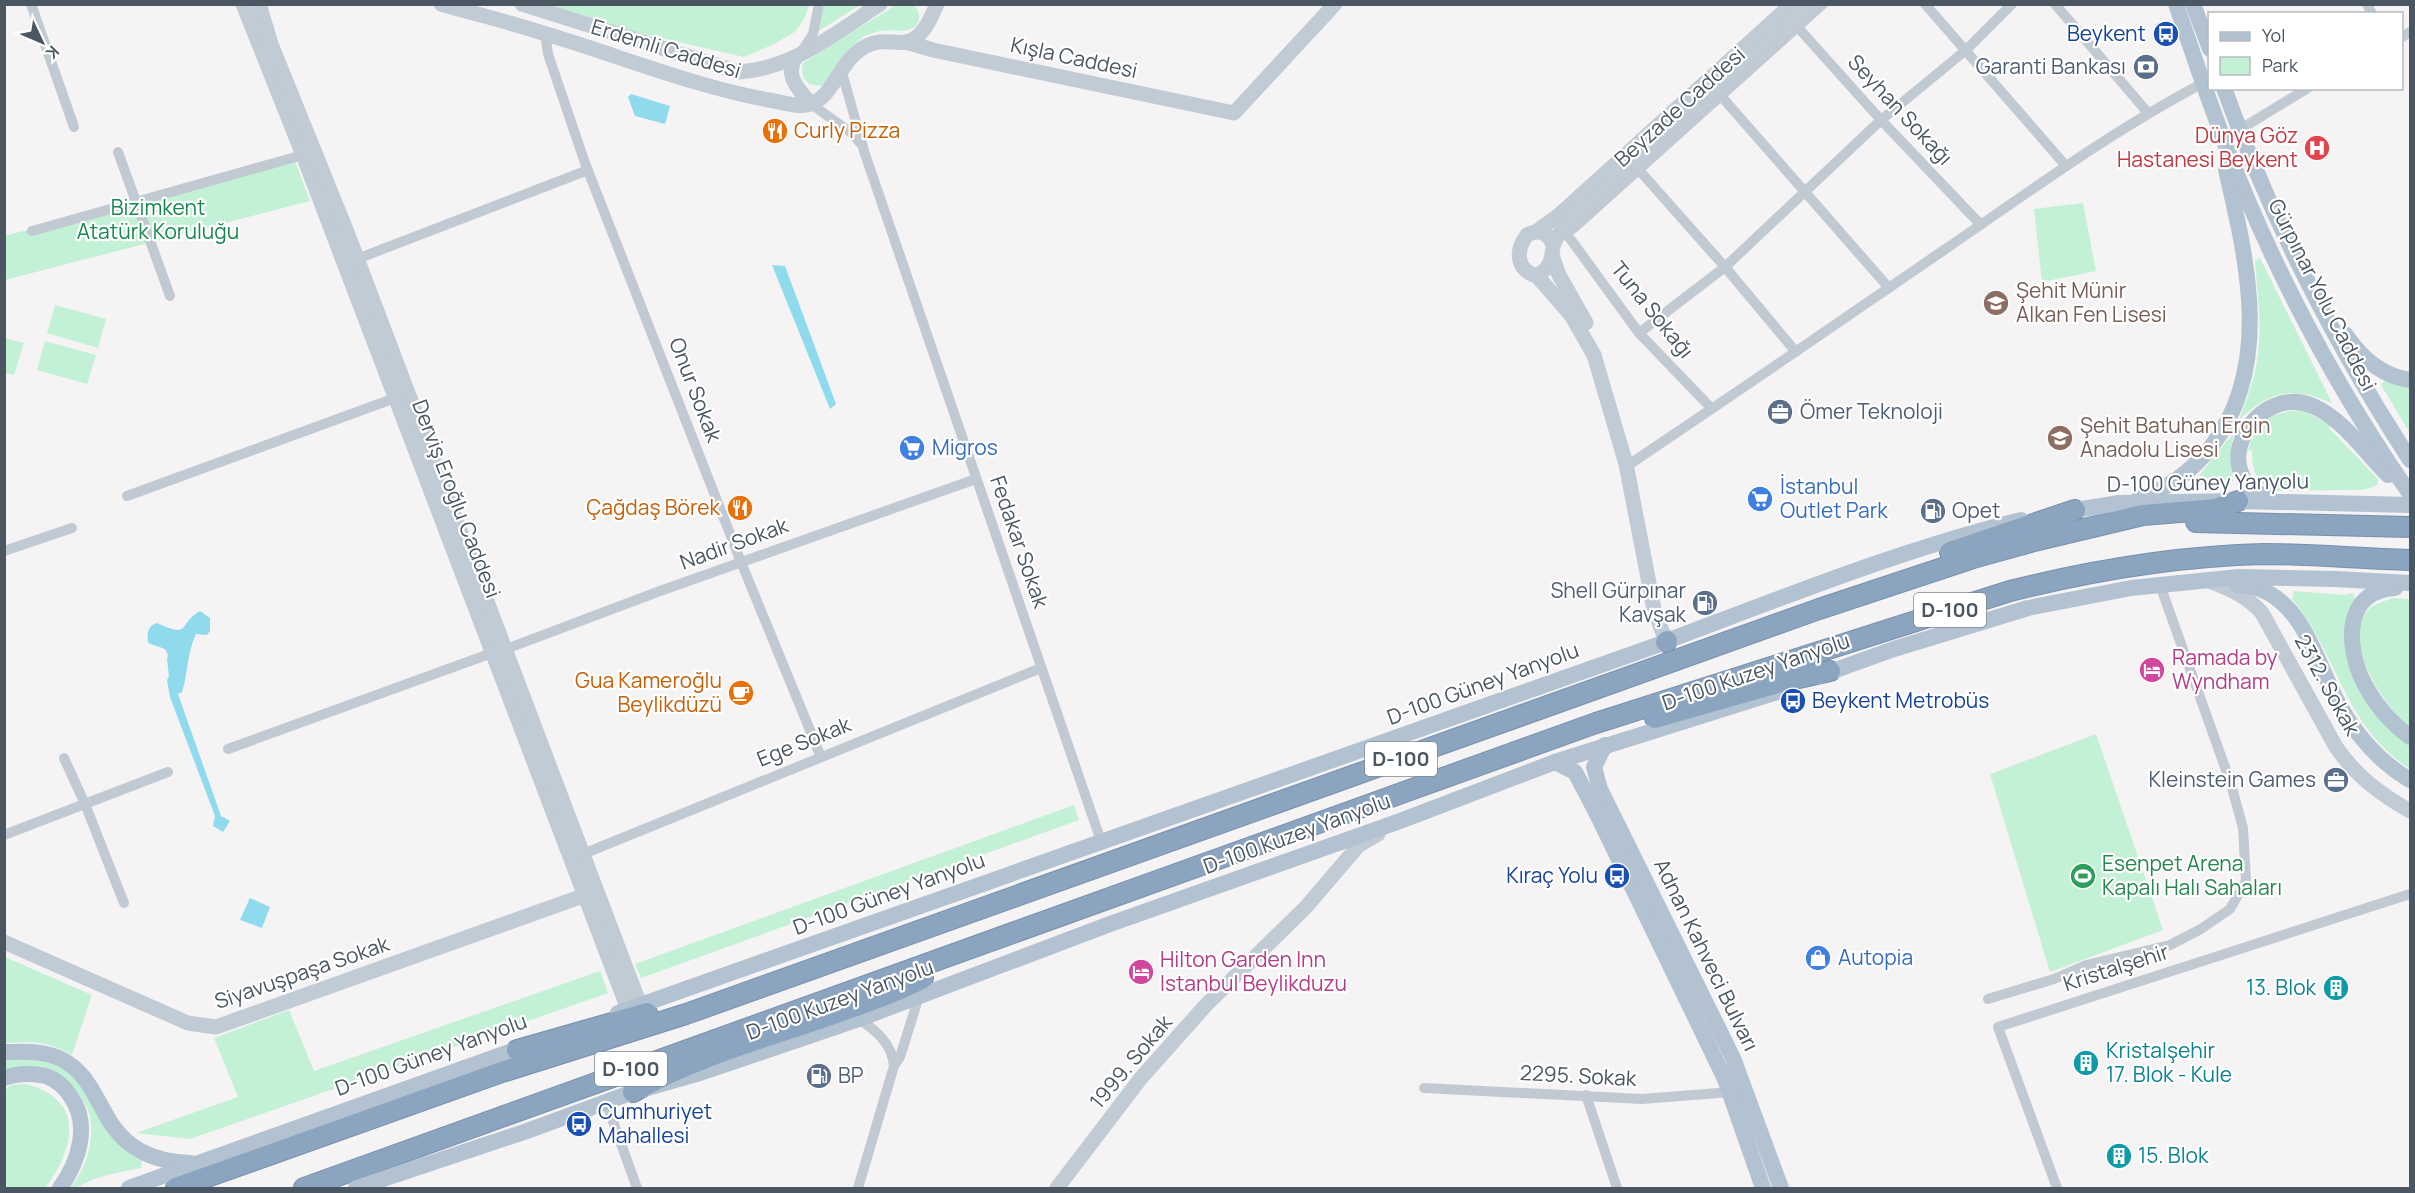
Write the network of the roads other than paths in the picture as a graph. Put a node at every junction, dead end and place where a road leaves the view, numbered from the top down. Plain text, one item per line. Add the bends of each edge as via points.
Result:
1 (31, 4) edge
2 (243, 4) edge
3 (259, 4) edge
4 (441, 4) edge
5 (522, 4) edge
6 (819, 4) edge
7 (880, 4) edge
8 (922, 4) edge
9 (937, 4) edge
10 (1335, 4) edge
11 (1792, 4) edge
12 (1811, 4) edge
13 (1823, 4) edge
14 (1925, 4) edge
15 (2012, 4) edge
16 (2055, 4) edge
17 (2166, 4) edge
18 (2176, 4) edge
19 (2193, 4) edge
20 (929, 20) junction
21 (1795, 24) junction
22 (545, 33) junction
23 (2187, 36) junction
24 (906, 42) junction
25 (2208, 44) edge
26 (1966, 50) junction
27 (796, 57) junction
28 (841, 69) junction
29 (2203, 83) junction
30 (2225, 90) edge
31 (2236, 90) edge
32 (2304, 90) edge
33 (1721, 96) junction
34 (811, 104) junction
35 (2148, 113) junction
36 (2216, 119) junction
37 (1881, 120) junction
38 (74, 127) dead end
39 (2239, 130) junction
40 (118, 152) dead end
41 (309, 154) junction
42 (864, 154) junction
43 (2066, 166) junction
44 (588, 170) junction
45 (1639, 170) junction
46 (1805, 192) junction
47 (136, 202) junction
48 (1980, 225) junction
49 (32, 231) dead end
50 (1537, 231) junction
51 (1558, 242) junction
52 (351, 261) junction
53 (1725, 267) junction
54 (1537, 276) junction
55 (1889, 288) junction
56 (2315, 295) junction
57 (170, 296) dead end
58 (1639, 333) junction
59 (1796, 352) junction
60 (2410, 380) edge
61 (402, 396) junction
62 (1712, 409) junction
63 (2410, 460) edge
64 (1630, 463) junction
65 (976, 479) junction
66 (127, 496) dead end
67 (2409, 496) edge
68 (2238, 501) junction
69 (2119, 503) junction
70 (2289, 503) junction
71 (2075, 510) junction
72 (2410, 527) edge
73 (72, 528) dead end
74 (2082, 530) junction
75 (4, 551) edge
76 (2404, 560) edge
77 (741, 562) junction
78 (2209, 581) junction
79 (2160, 585) junction
80 (2410, 585) edge
81 (1819, 609) junction
82 (1665, 637) junction
83 (499, 651) junction
84 (1041, 668) junction
85 (1830, 671) junction
86 (2410, 737) edge
87 (1605, 745) junction
88 (228, 749) dead end
89 (1518, 751) junction
90 (821, 757) junction
91 (64, 758) dead end
92 (1555, 762) junction
93 (168, 772) dead end
94 (2410, 780) edge
95 (85, 804) junction
96 (2410, 811) edge
97 (1400, 821) junction
98 (4, 835) edge
99 (1101, 841) junction
100 (577, 856) junction
101 (591, 894) junction
102 (2410, 894) edge
103 (124, 903) dead end
104 (4, 942) edge
105 (960, 953) junction
106 (795, 976) junction
107 (919, 996) junction
108 (1988, 999) dead end
109 (634, 1007) junction
110 (859, 1019) junction
111 (517, 1050) junction
112 (4, 1052) edge
113 (894, 1066) junction
114 (4, 1078) edge
115 (1424, 1088) dead end
116 (1738, 1090) junction
117 (633, 1092) junction
118 (1586, 1095) junction
119 (606, 1102) junction
120 (198, 1163) junction
121 (60, 1188) edge
122 (129, 1188) edge
123 (176, 1188) edge
124 (304, 1188) edge
125 (356, 1188) edge
126 (637, 1188) edge
127 (858, 1188) edge
128 (1057, 1188) edge
129 (1617, 1188) edge
130 (1763, 1188) edge
131 (1781, 1188) edge
132 (2057, 1188) edge

1 - 38 street
2 - 41 main road, Derviş Eroğlu Caddesi
3 - 41 main road, Derviş Eroğlu Caddesi
4 - 22 main road, Erdemli Caddesi
5 - 27 main road, Erdemli Caddesi via 738,72 773,67
6 - 27 street via 813,34
7 - 27 main road, Erdemli Caddesi
8 - 20 main road
9 - 20 main road
10 - 24 main road, Kışla Caddesi via 1234,113
11 - 50 main road
12 - 21 main road
13 - 21 street, Beyzade Caddesi
14 - 26 street
15 - 26 street
16 - 35 street
17 - 23 main road
18 - 23 main road, Gürpınar Yolu Caddesi
19 - 25 main road
20 - 24 main road via 916,38
21 - 33 street, Beyzade Caddesi
21 - 37 street, Seyhan Sokağı
21 - 51 main road via 1578,214
22 - 34 main road, Erdemli Caddesi via 741,95 800,106
22 - 44 street, Onur Sokak via 548,54
23 - 29 main road, Gürpınar Yolu Caddesi
24 - 28 main road, Kışla Caddesi via 885,40 868,46
26 - 37 street
26 - 43 street
27 - 34 main road via 792,78
28 - 34 main road, Kışla Caddesi via 827,92
28 - 42 street
29 - 35 street
29 - 36 main road, Gürpınar Yolu Caddesi
30 - 39 main road, Gürpınar Yolu Caddesi
31 - 39 main road via 2240,102
32 - 39 street
33 - 45 street, Beyzade Caddesi
33 - 46 street
34 - 42 street via 853,134
35 - 43 street
36 - 67 main road, Gürpınar Yolu Caddesi via 2251,207 2293,295
36 - 69 main road via 2241,231 2250,306 2247,366 2229,420 2204,455 2165,488
37 - 46 street
37 - 48 street, Seyhan Sokağı
39 - 56 main road, Gürpınar Yolu Caddesi
40 - 47 street
41 - 47 street
41 - 52 main road, Derviş Eroğlu Caddesi
42 - 65 street, Fedakar Sokak
43 - 48 street
44 - 52 street
44 - 77 street, Onur Sokak
45 - 51 street, Beyzade Caddesi
45 - 53 street
46 - 53 street
46 - 55 street
47 - 49 street
47 - 57 street
48 - 55 street
50 - 51 main road
50 - 54 main road via 1523,240 1518,259 1526,271
51 - 54 main road via 1549,266
51 - 58 street, Tuna Sokağı
51 - 64 main road via 1554,266 1599,352 1615,396
52 - 61 main road, Derviş Eroğlu Caddesi
53 - 58 street
53 - 59 street
54 - 64 main road via 1571,315 1594,355
55 - 59 street
56 - 60 main road via 2365,358 2389,375
56 - 63 main road, Gürpınar Yolu Caddesi via 2364,387
58 - 62 street, Tuna Sokağı
59 - 62 street
61 - 66 street
61 - 83 main road, Derviş Eroğlu Caddesi
62 - 64 street
64 - 82 main road
65 - 77 street, Nadir Sokak
65 - 84 street, Fedakar Sokak
67 - 70 main road, D-100 Güney Yanyolu via 2357,505
67 - 70 main road via 2331,417 2309,405 2288,403 2269,409 2254,420 2240,444 2239,460 2241,475 2251,490
68 - 69 main road, D-100 Güney Yanyolu
68 - 70 main road, D-100 Güney Yanyolu
68 - 74 highway via 2216,509 2144,515
69 - 71 main road, D-100 Güney Yanyolu
71 - 81 highway via 1868,581
71 - 82 main road, D-100 Güney Yanyolu via 1991,527 1905,553
72 - 74 highway, D-100 via 2187,522
73 - 75 street
74 - 81 highway, D-100 via 2002,549
76 - 89 highway, D-100 via 2250,555 2168,561 2060,577 1684,694
77 - 83 street, Nadir Sokak
77 - 90 street, Onur Sokak
78 - 79 main road, D-100 Kuzey Yanyolu
78 - 80 main road, D-100 Kuzey Yanyolu via 2285,577
78 - 94 main road via 2259,588 2286,607 2302,629 2355,730 2386,764
78 - 96 main road, 2312. Sokak via 2252,601 2271,627 2350,766 2376,791
79 - 85 main road, D-100 Kuzey Yanyolu via 2028,608
79 - 108 street via 2231,784 2243,828 2246,881 2230,909 2170,945 2086,965 2054,980
80 - 86 main road via 2374,593 2364,601 2355,612 2352,634 2363,681 2381,709
81 - 106 highway, D-100
82 - 99 main road, D-100 Güney Yanyolu via 1300,773
83 - 88 street, Nadir Sokak
83 - 100 main road, Derviş Eroğlu Caddesi
84 - 90 street, Ege Sokak
84 - 99 street, Fedakar Sokak
85 - 87 main road, D-100 Kuzey Yanyolu via 1729,709
85 - 89 highway via 1575,740
87 - 92 main road, D-100 Kuzey Yanyolu
87 - 116 main road, Adnan Kahveci Bulvarı via 1594,767 1600,789 1732,1058
89 - 105 highway, D-100
90 - 100 street, Ege Sokak
91 - 95 street
92 - 97 main road, D-100 Kuzey Yanyolu
92 - 116 main road, Adnan Kahveci Bulvarı via 1571,769 1582,783
93 - 95 street
95 - 98 street
95 - 103 street
97 - 107 main road, D-100 Kuzey Yanyolu
97 - 128 main road, 1999. Sokak via 1359,844 1306,908 1206,1005 1141,1078
99 - 109 main road, D-100 Güney Yanyolu
100 - 101 main road, Derviş Eroğlu Caddesi
101 - 104 main road, Siyavuşpaşa Sokak via 216,1027 188,1023
101 - 109 main road, Derviş Eroğlu Caddesi
102 - 132 street, Kristalşehir via 1998,1027
105 - 117 highway via 915,982 861,1005 702,1061
105 - 124 highway, D-100
106 - 111 highway via 757,982
106 - 123 highway, D-100 via 521,1065
107 - 110 main road, D-100 Kuzey Yanyolu
107 - 113 street
109 - 111 main road, D-100 Güney Yanyolu
110 - 113 street via 886,1042
110 - 117 main road, D-100 Kuzey Yanyolu
111 - 120 main road, D-100 Güney Yanyolu
112 - 120 main road via 37,1052 63,1060 87,1080 114,1129 127,1143 154,1158
113 - 127 street
114 - 121 main road via 30,1074 52,1078 76,1104 81,1123 80,1144 72,1169
115 - 118 street, 2295. Sokak
116 - 118 street, 2295. Sokak via 1642,1099
116 - 130 main road, Adnan Kahveci Bulvarı
116 - 131 main road, Adnan Kahveci Bulvarı
117 - 119 main road, D-100 Kuzey Yanyolu
118 - 129 street
119 - 125 main road, D-100 Kuzey Yanyolu
119 - 126 street
120 - 122 main road, D-100 Güney Yanyolu

